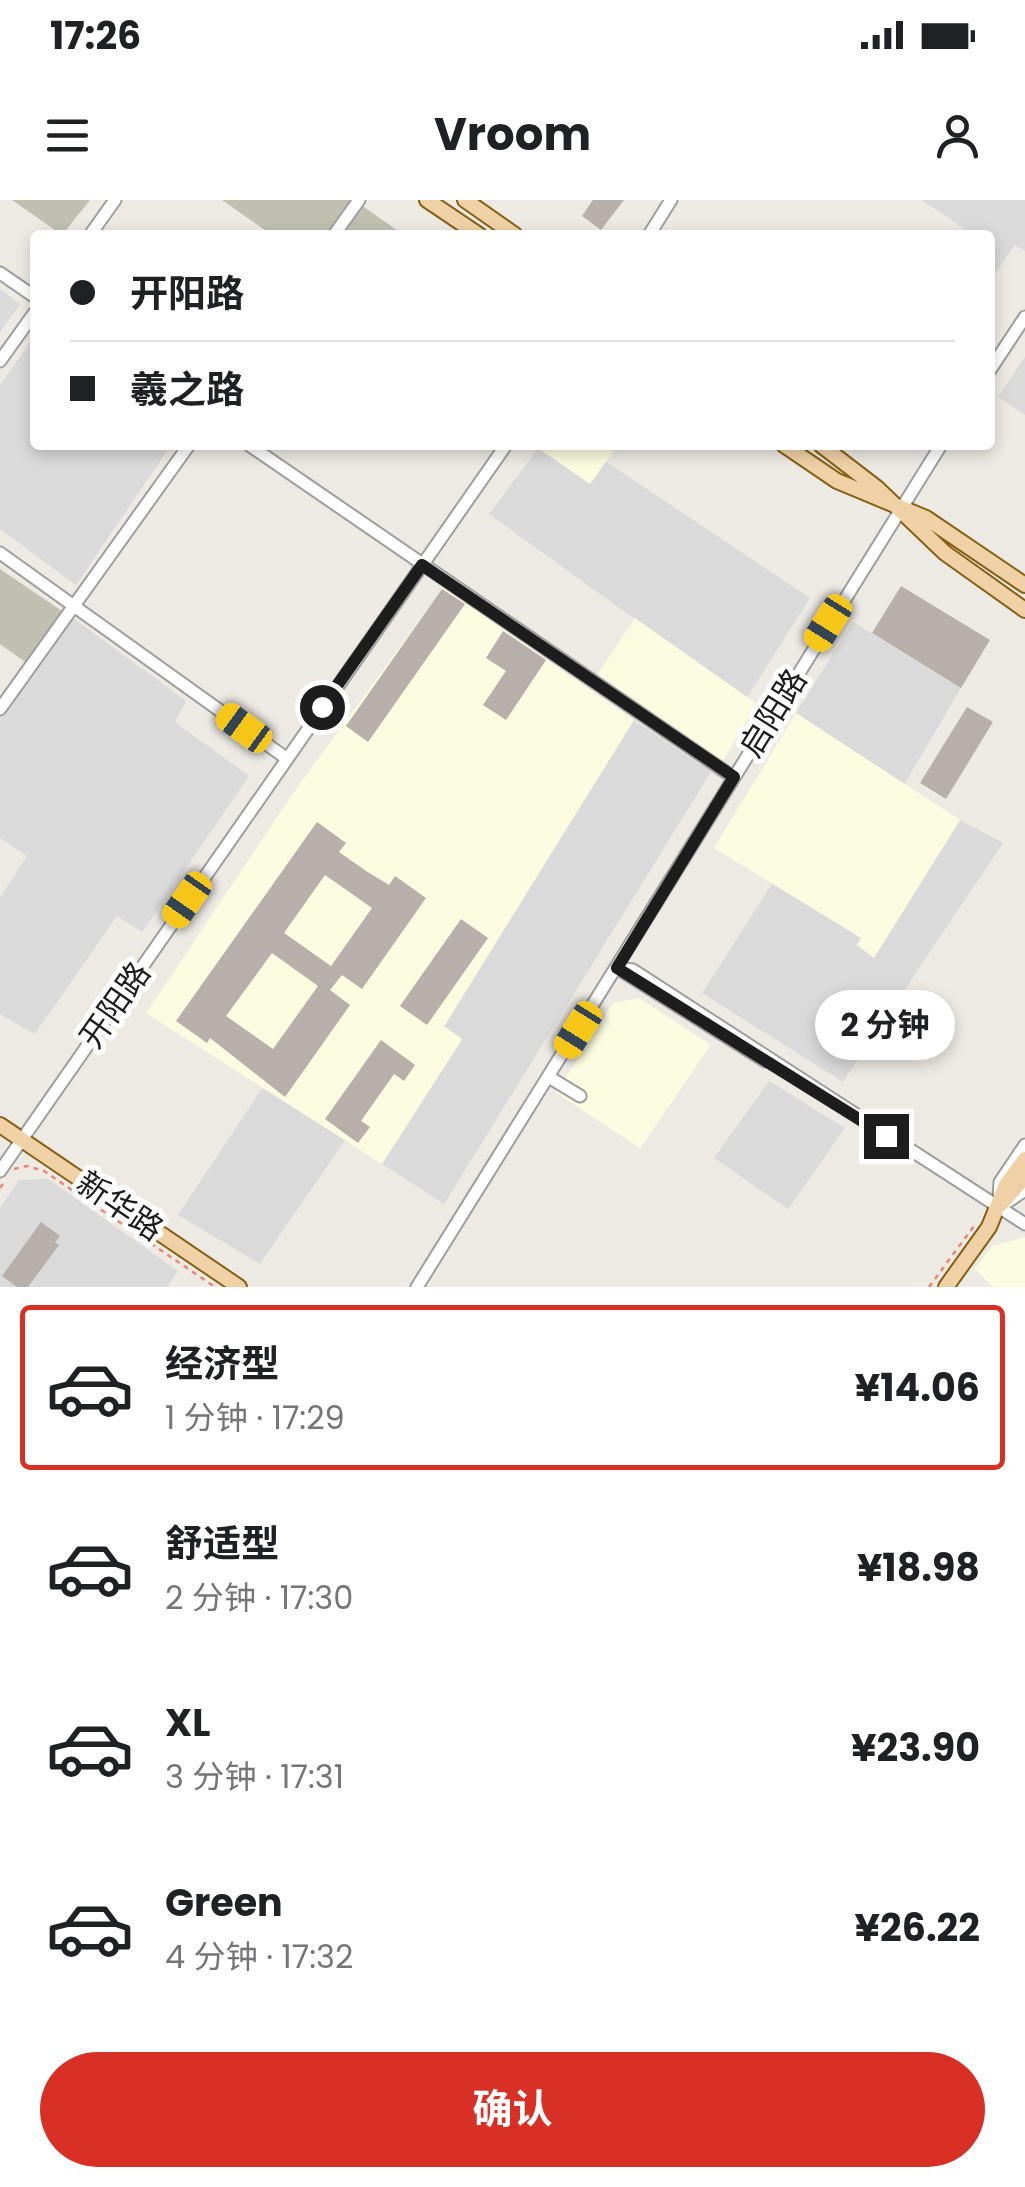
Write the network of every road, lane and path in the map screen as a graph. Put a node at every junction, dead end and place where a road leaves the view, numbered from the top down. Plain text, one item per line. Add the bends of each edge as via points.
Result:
1 (115, 200) edge
2 (358, 200) edge
3 (427, 200) edge
4 (464, 200) edge
5 (671, 200) edge
6 (94, 230) edge
7 (337, 230) edge
8 (472, 230) edge
9 (508, 230) edge
10 (653, 230) edge
11 (0, 274) edge
12 (30, 294) edge
13 (1025, 317) edge
14 (30, 319) edge
15 (0, 360) edge
16 (995, 362) edge
17 (185, 450) edge
18 (255, 450) edge
19 (502, 450) edge
20 (792, 450) edge
21 (827, 450) edge
22 (938, 450) edge
23 (898, 510) junction
24 (0, 553) edge
25 (422, 565) junction
26 (1025, 585) edge
27 (76, 608) junction
28 (1025, 610) edge
29 (0, 709) edge
30 (286, 758) junction
31 (734, 777) junction
32 (617, 968) junction
33 (548, 1081) junction
34 (580, 1096) dead end
35 (0, 1124) edge
36 (22, 1140) junction
37 (1025, 1145) edge
38 (1025, 1159) edge
39 (0, 1171) edge
40 (1025, 1177) edge
41 (0, 1188) edge
42 (1025, 1190) edge
43 (999, 1207) junction
44 (1025, 1224) edge
45 (216, 1287) edge
46 (240, 1287) edge
47 (417, 1287) edge
48 (936, 1287) edge
49 (946, 1287) edge
50 (954, 1287) edge

1 - 6 street
2 - 7 street
3 - 8 main road
4 - 9 main road
5 - 10 street
11 - 12 street
13 - 16 street
14 - 15 street
17 - 27 street
18 - 25 street
19 - 25 street, 开阳路
20 - 23 main road
21 - 23 main road
22 - 23 street, 启阳路
23 - 26 main road via 926,518
23 - 28 main road via 944,553
23 - 31 street, 启阳路
24 - 27 street
25 - 30 street, 开阳路
25 - 31 street
27 - 29 street
27 - 30 street
30 - 36 street, 开阳路
31 - 32 street, 启阳路
32 - 33 street, 启阳路
32 - 43 street
33 - 34 street
33 - 47 street, 启阳路
35 - 36 main road, 新华路
36 - 39 street, 开阳路
36 - 46 main road, 新华路
37 - 43 street via 1000,1182
38 - 43 main road
40 - 43 main road
41 - 45 path via 13,1170 44,1171
42 - 43 street
43 - 44 street
43 - 48 main road
43 - 49 main road
43 - 50 street via 994,1230

